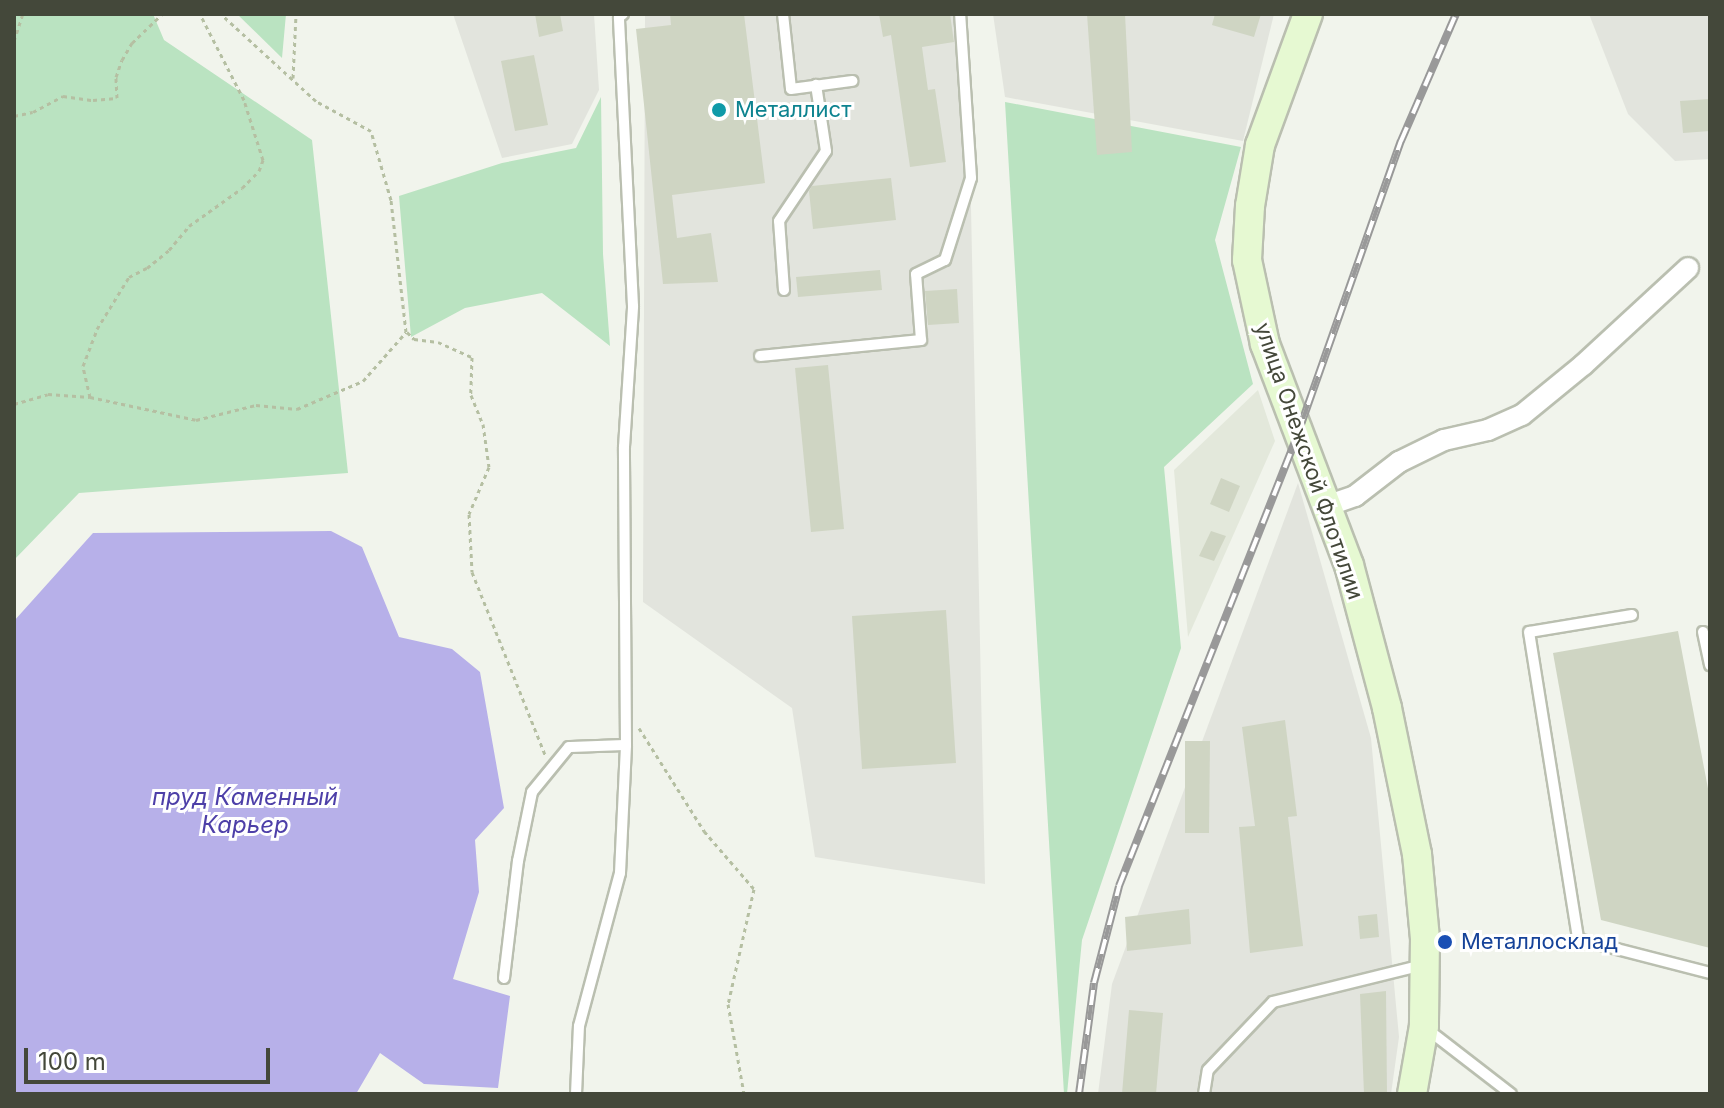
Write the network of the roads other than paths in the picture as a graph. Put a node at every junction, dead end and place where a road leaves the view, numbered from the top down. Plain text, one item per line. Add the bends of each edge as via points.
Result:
1 (623, 14) edge
2 (783, 14) edge
3 (960, 14) edge
4 (1308, 14) edge
5 (852, 81) dead end
6 (816, 85) junction
7 (1688, 268) dead end
8 (784, 290) dead end
9 (760, 356) dead end
10 (1329, 505) junction
11 (1632, 615) dead end
12 (1703, 632) dead end
13 (1710, 665) edge
14 (626, 745) junction
15 (1425, 965) junction
16 (1710, 973) edge
17 (504, 978) dead end
18 (1424, 1026) junction
19 (576, 1094) edge
20 (1204, 1094) edge
21 (1412, 1094) edge
22 (1511, 1094) edge

1 - 14 lane via 619,17 633,306 624,447
2 - 6 lane via 791,89
3 - 9 lane via 971,178 945,260 916,274 921,340
4 - 10 main road, улица Онежской Флотилии via 1260,145 1247,260 1265,344
5 - 6 lane
6 - 8 lane via 826,151 779,221
7 - 10 street via 1522,415 1444,440 1399,462 1355,496
10 - 15 lane via 1387,708 1417,854
11 - 16 lane via 1529,632 1578,939
12 - 13 lane
14 - 17 lane via 569,747 532,792
14 - 19 lane via 620,873 579,1026
15 - 18 lane
15 - 20 lane via 1273,1002 1208,1070
18 - 21 main road
18 - 22 lane

